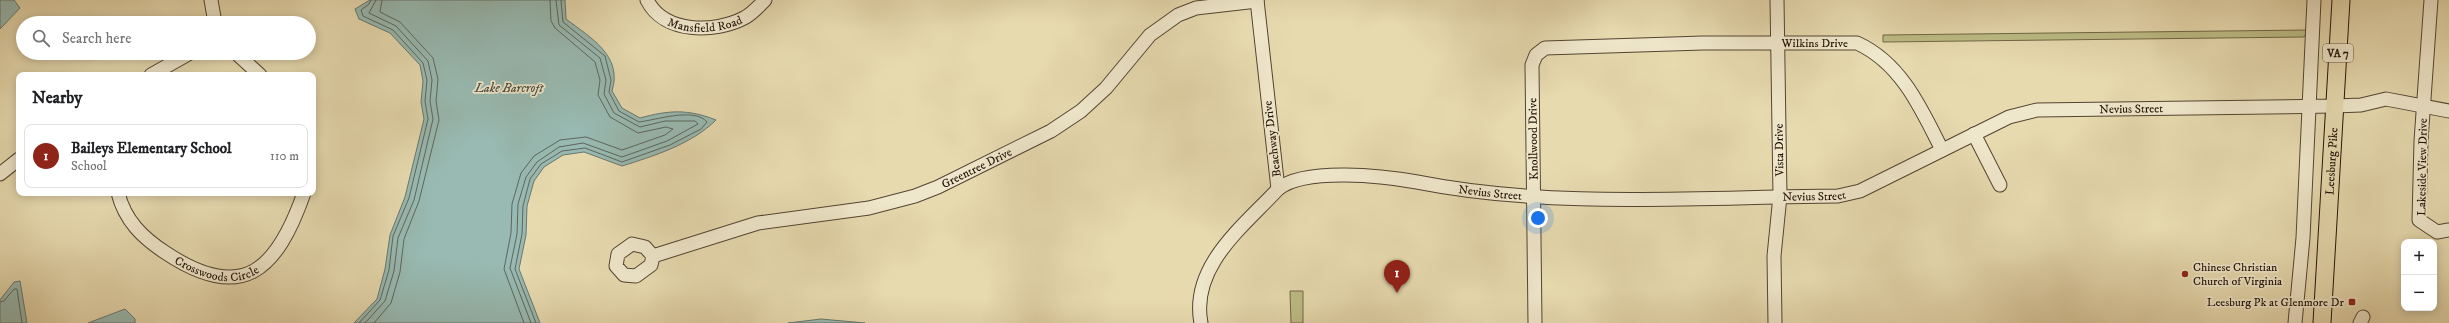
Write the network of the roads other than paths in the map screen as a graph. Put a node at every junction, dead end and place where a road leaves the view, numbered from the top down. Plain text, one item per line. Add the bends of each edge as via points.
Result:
1 (211, 0) edge
2 (647, 0) edge
3 (765, 0) edge
4 (1777, 0) edge
5 (2314, 0) edge
6 (2341, 0) edge
7 (2431, 0) edge
8 (1257, 1) edge
9 (214, 16) edge
10 (1778, 42) junction
11 (1632, 44) joint
12 (178, 60) edge
13 (244, 60) edge
14 (156, 72) edge
15 (257, 72) edge
16 (2424, 104) junction
17 (2335, 106) junction
18 (2309, 107) junction
19 (2449, 111) edge
20 (1974, 134) junction
21 (1942, 150) junction
22 (16, 161) edge
23 (0, 174) edge
24 (2000, 185) dead end
25 (1278, 189) junction
26 (119, 196) edge
27 (303, 196) edge
28 (1780, 196) junction
29 (1534, 198) junction
30 (2449, 230) edge
31 (653, 256) dead end
32 (1201, 323) edge
33 (1535, 323) edge
34 (1775, 323) edge
35 (2295, 323) edge
36 (2322, 323) edge

1 - 9 street
2 - 3 street, Mansfield Road via 660,16 679,25 701,29 724,26 745,18
4 - 10 street, Vista Drive
5 - 18 street
6 - 17 main road, Leesburg Pike / VA 7
7 - 16 street, Lakeside View Drive
8 - 25 street, Beachway Drive
8 - 31 street, Greentree Drive via 1196,8 1178,15 1150,35 1106,88 1081,111 1051,131 938,187 869,208 758,223
10 - 11 street, Wilkins Drive
10 - 21 street, Wilkins Drive via 1850,42 1870,49 1883,59 1912,92
10 - 28 street, Vista Drive
11 - 29 street, Knollwood Drive via 1550,46 1536,55 1532,65
12 - 14 street
13 - 15 street
16 - 17 street, Lakeside View Drive via 2386,99 2361,105
16 - 19 street, Lakeside View Drive via 2436,110
16 - 30 street, Lakeside View Drive via 2419,220 2437,232
17 - 18 street, Nevius Street
17 - 36 main road, Leesburg Pike / VA 7
18 - 20 street, Nevius Street via 2037,110 2009,117
18 - 35 street via 2303,238
20 - 21 street, Nevius Street
20 - 24 street
21 - 28 street, Nevius Street via 1860,191 1838,196
22 - 23 street
25 - 29 street, Nevius Street via 1297,180 1355,174 1394,178 1466,192
25 - 32 street, Beachway Drive via 1212,264 1201,290
26 - 27 street, Crosswoods Circle via 132,224 152,243 188,267 224,278 248,274 269,259 287,232
28 - 29 street, Nevius Street
28 - 34 street, Vista Drive via 1774,256
29 - 33 street, Knollwood Drive

